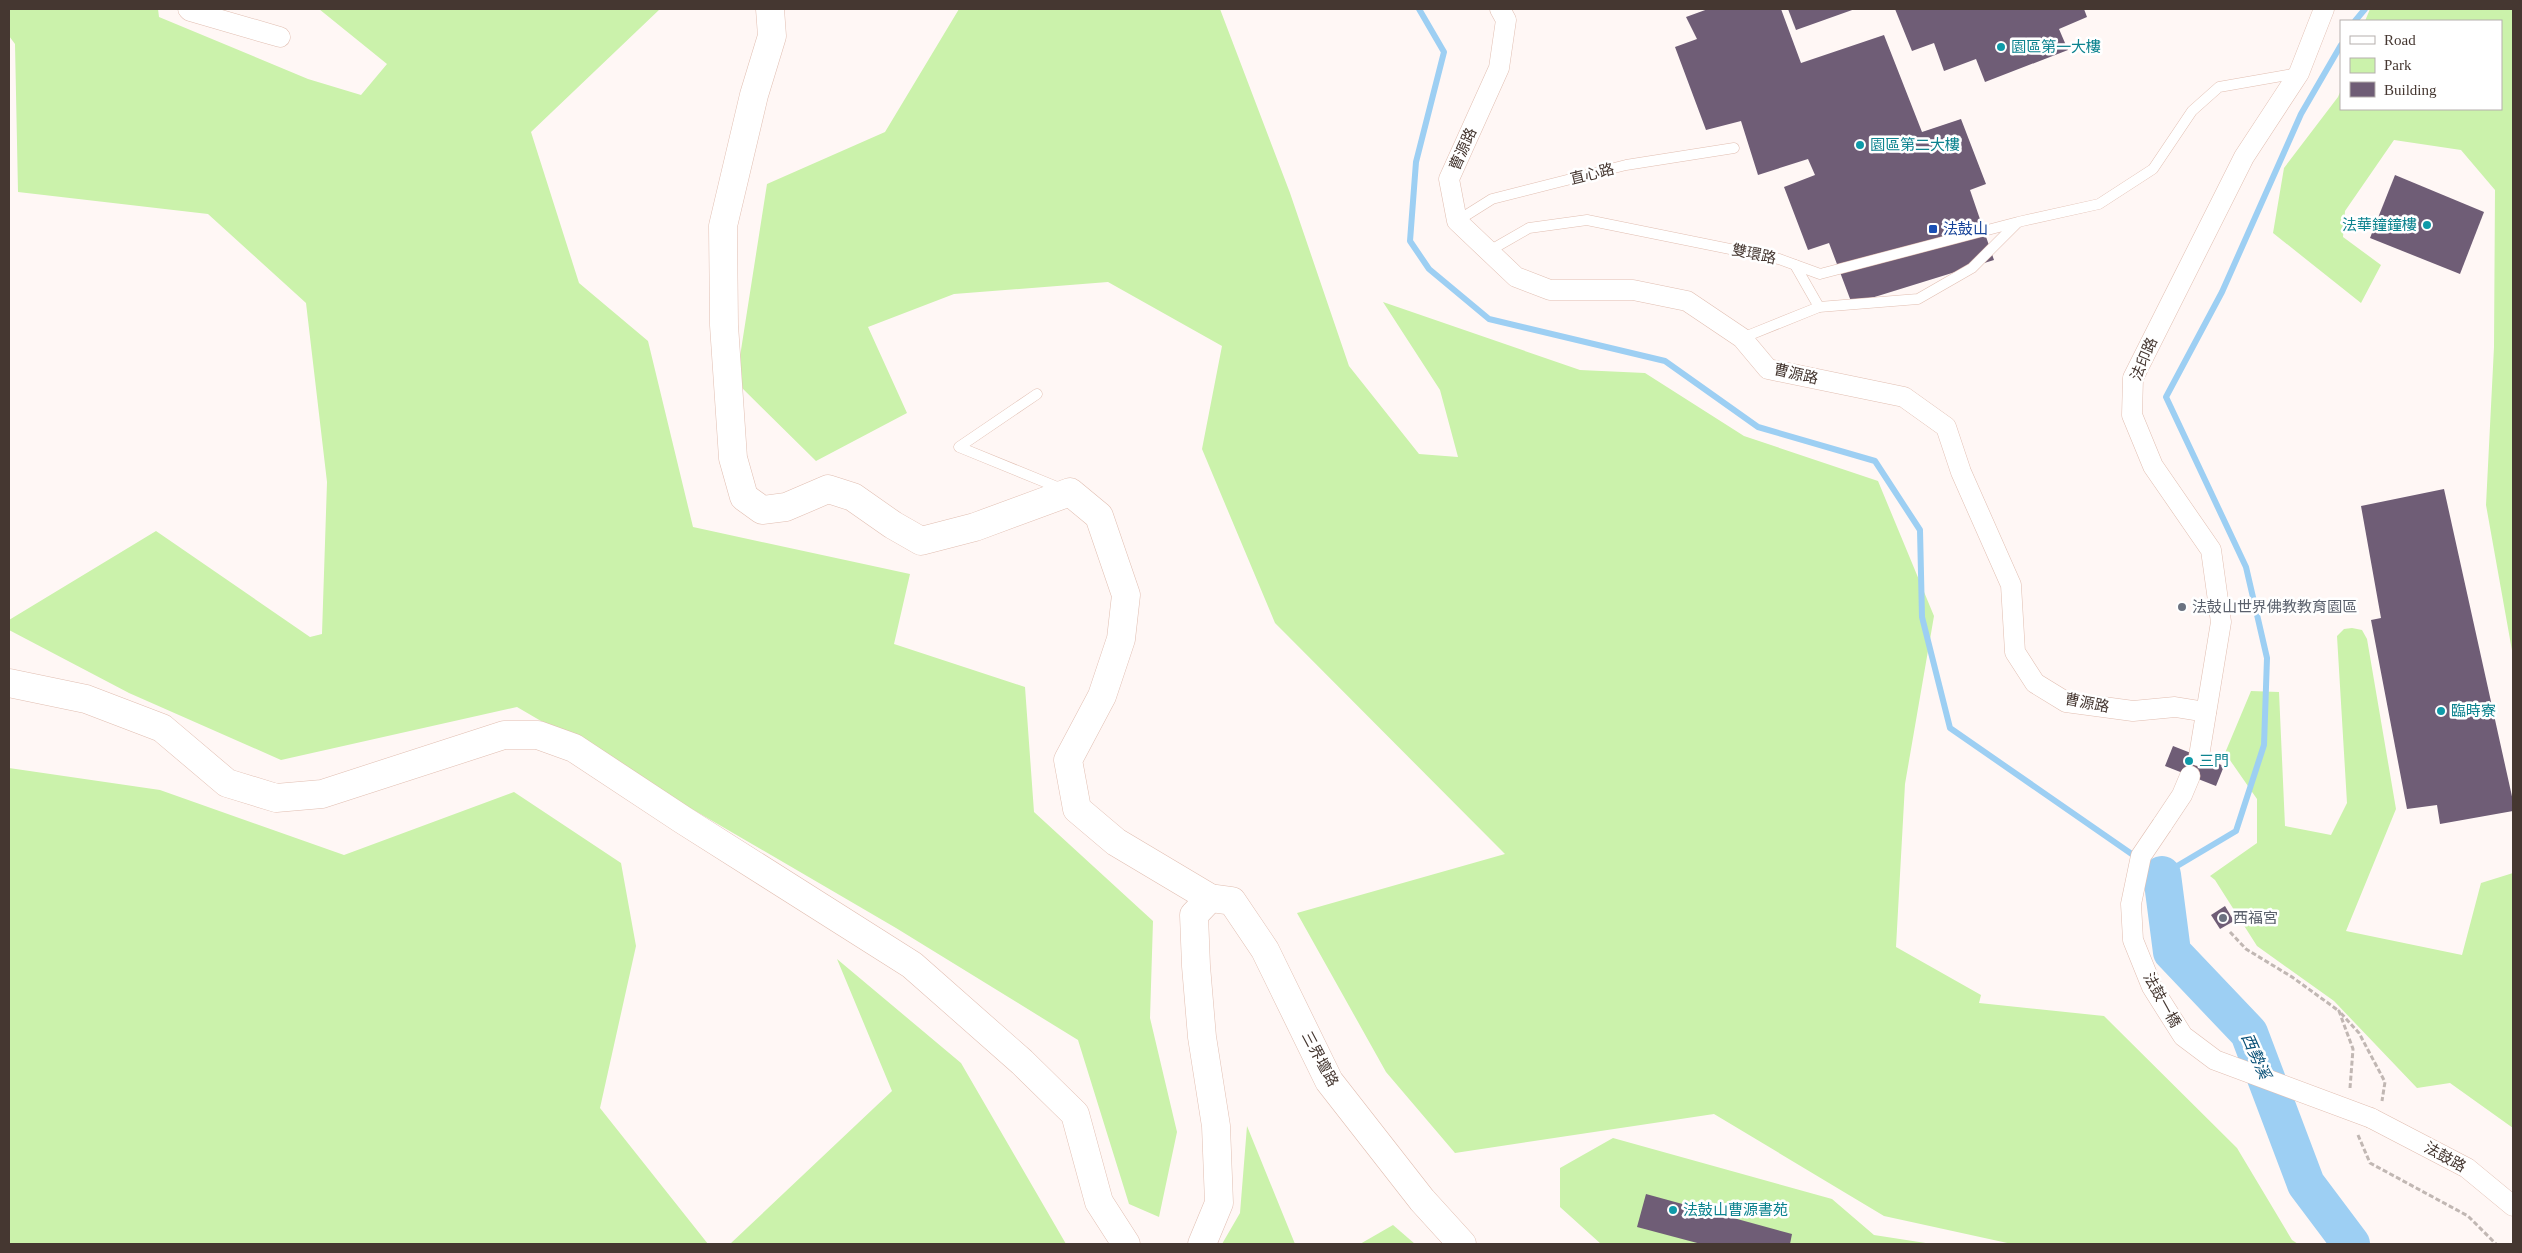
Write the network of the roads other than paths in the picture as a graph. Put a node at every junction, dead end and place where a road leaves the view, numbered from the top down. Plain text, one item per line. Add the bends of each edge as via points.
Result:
1 (188, 9) edge
2 (770, 9) edge
3 (1500, 9) edge
4 (2324, 9) edge
5 (280, 38) dead end
6 (2299, 73) junction
7 (1734, 148) dead end
8 (1457, 222) junction
9 (2018, 222) junction
10 (1490, 251) junction
11 (1795, 265) junction
12 (1819, 307) junction
13 (1742, 338) junction
14 (1037, 394) dead end
15 (1070, 492) junction
16 (9, 683) edge
17 (2206, 712) junction
18 (2198, 756) dead end
19 (2190, 776) dead end
20 (1210, 898) junction
21 (2371, 1118) joint
22 (2513, 1206) edge
23 (1126, 1244) edge
24 (1202, 1244) edge
25 (1462, 1244) edge

1 - 5 street
2 - 15 street via 772,36 754,95 724,226 727,393 733,458 744,497 762,510 786,507 828,489 854,497 921,541 974,527
3 - 8 street, 曹源路 via 1506,20 1499,68 1449,179
4 - 6 street, 法印路
6 - 9 lane, 雙環路 via 2219,87 2192,111 2153,170 2099,204
6 - 17 street, 法印路 via 2244,157 2133,378 2132,416 2153,466 2211,550 2221,622
7 - 8 lane, 直心路 via 1626,165 1492,199
8 - 10 street, 曹源路
9 - 11 lane, 雙環路 via 1820,274
9 - 12 lane via 1972,268 1918,299
10 - 11 lane, 雙環路 via 1529,228 1586,220
10 - 13 street, 曹源路 via 1516,277 1550,290 1633,290 1687,302
11 - 12 lane
12 - 13 lane
13 - 17 street, 曹源路 via 1768,368 1904,397 1946,427 1961,472 2011,585 2015,652 2036,684 2066,702 2133,711 2174,707
14 - 15 lane via 960,447
15 - 20 street, 三界壇路 via 1100,516 1126,595 1121,639 1102,696 1068,760 1077,809 1116,842
16 - 23 street via 86,699 162,728 227,783 276,798 322,794 504,735 538,735 574,748 912,965 1022,1062 1075,1114 1099,1202
17 - 18 street, 法印路
19 - 21 street, 法鼓一橋, bridge via 2182,795 2142,856 2131,904 2133,940 2152,987 2183,1036 2215,1060
20 - 24 street via 1194,915 1202,1037 1216,1126 1219,1203
20 - 25 street, 三界壇路 via 1232,901 1245,917 1330,1081 1422,1200
21 - 22 street, 法鼓路 via 2467,1168

